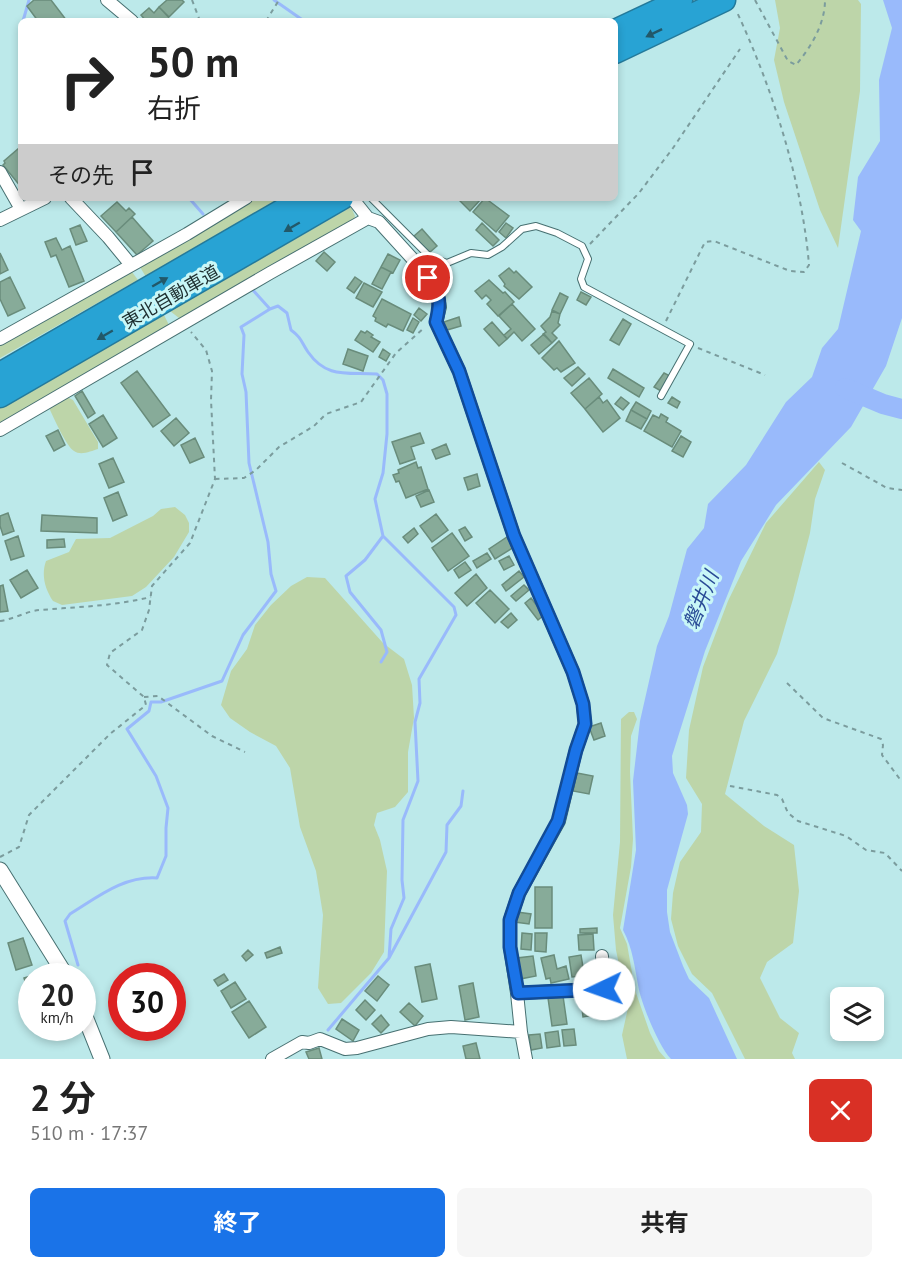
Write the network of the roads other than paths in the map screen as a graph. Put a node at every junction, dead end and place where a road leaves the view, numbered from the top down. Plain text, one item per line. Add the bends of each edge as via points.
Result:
1 (107, 0) edge
2 (681, 0) edge
3 (730, 5) edge
4 (128, 18) edge
5 (618, 31) edge
6 (618, 51) edge
7 (0, 172) edge
8 (38, 201) edge
9 (74, 201) edge
10 (241, 201) edge
11 (299, 201) edge
12 (337, 201) edge
13 (354, 201) edge
14 (374, 201) edge
15 (21, 209) junction
16 (368, 218) junction
17 (0, 220) edge
18 (131, 265) junction
19 (0, 339) edge
20 (0, 374) edge
21 (0, 396) edge
22 (661, 396) dead end
23 (0, 430) edge
24 (0, 870) edge
25 (602, 956) dead end
26 (58, 963) edge
27 (518, 993) junction
28 (521, 1032) junction
29 (95, 1041) edge
30 (102, 1059) edge
31 (272, 1059) edge
32 (526, 1059) edge

1 - 4 street
2 - 5 highway
3 -> 6 highway
7 - 15 street
8 - 15 street
9 - 18 street
10 - 18 street
20 -> 11 highway, 東北自動車道
12 -> 21 highway, 東北自動車道
13 - 16 street
14 - 22 lane via 429,257 447,263 471,254 488,255 522,229 536,226 582,246 588,259 581,279 584,287 690,344
15 - 17 street
16 - 23 street
16 - 27 street via 379,222 437,291 440,307 436,322 459,371 514,536 583,704 585,724 558,821 519,893 510,920
18 - 19 street
24 - 26 street
25 - 27 street via 604,989
27 - 28 street
28 - 31 street via 428,1029 345,1049 320,1039 302,1042
28 - 32 street
29 - 30 street

